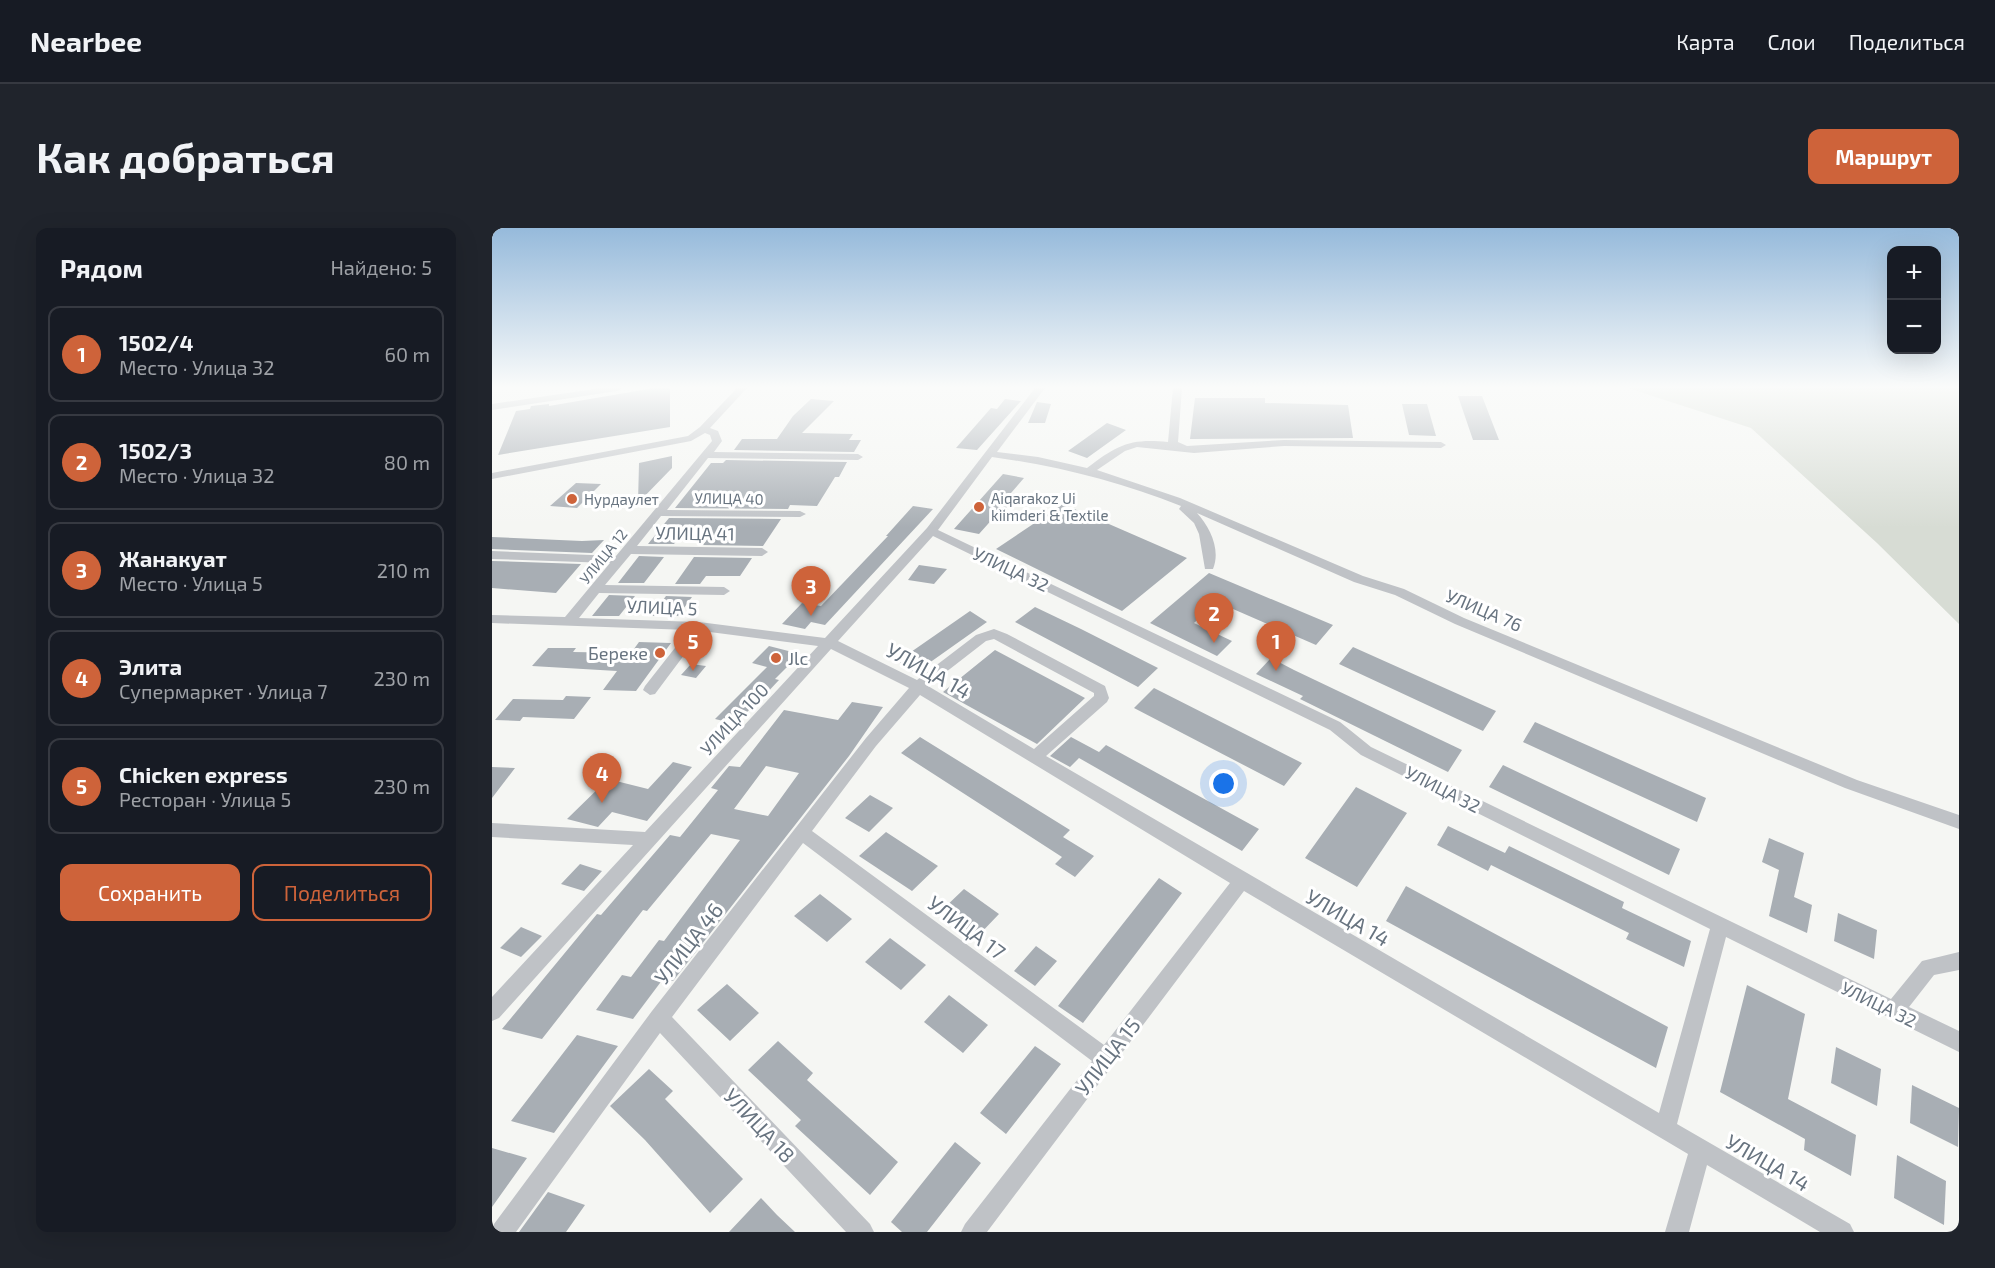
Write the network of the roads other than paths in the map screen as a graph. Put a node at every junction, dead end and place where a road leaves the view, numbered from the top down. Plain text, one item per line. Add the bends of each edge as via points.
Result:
1 (697, 435) edge
2 (715, 435) edge
3 (1005, 435) edge
4 (1173, 435) edge
5 (1441, 445) dead end
6 (1176, 446) junction
7 (990, 454) junction
8 (705, 455) junction
9 (858, 457) dead end
10 (1089, 471) junction
11 (492, 476) edge
12 (1174, 501) junction
13 (658, 513) junction
14 (801, 514) dead end
15 (931, 531) junction
16 (762, 552) dead end
17 (492, 555) edge
18 (623, 555) junction
19 (1209, 566) dead end
20 (596, 589) junction
21 (724, 591) dead end
22 (492, 619) edge
23 (568, 622) junction
24 (699, 626) junction
25 (830, 643) junction
26 (918, 687) junction
27 (651, 690) dead end
28 (1035, 757) junction
29 (1959, 822) edge
30 (492, 830) edge
31 (802, 833) junction
32 (651, 838) junction
33 (1242, 881) junction
34 (1720, 927) junction
35 (1959, 961) edge
36 (492, 1011) edge
37 (1894, 1011) junction
38 (659, 1017) junction
39 (1959, 1042) edge
40 (1105, 1058) junction
41 (1665, 1128) junction
42 (1700, 1149) junction
43 (502, 1232) edge
44 (862, 1232) edge
45 (973, 1232) edge
46 (1677, 1232) edge
47 (1842, 1232) edge

1 - 11 street
2 - 8 street, УЛИЦА 12 via 717,438
3 - 7 street, УЛИЦА 100
4 - 6 street
5 - 6 street via 1253,445 1205,449
6 - 10 street via 1131,443
7 - 10 street, УЛИЦА 76 via 1028,457
7 - 15 street, УЛИЦА 100
8 - 9 street
8 - 13 street, УЛИЦА 12
10 - 12 street, УЛИЦА 76
12 - 19 street via 1194,516 1207,535
12 - 29 street, УЛИЦА 76 via 1854,785
13 - 14 street, УЛИЦА 40
13 - 18 street, УЛИЦА 12
15 - 25 street, УЛИЦА 100
15 - 34 street, УЛИЦА 32 via 1335,726 1366,751
16 - 18 street, УЛИЦА 41
17 - 18 street, УЛИЦА 41
18 - 20 street, УЛИЦА 12
20 - 21 street
20 - 23 street, УЛИЦА 12
22 - 23 street, УЛИЦА 5
23 - 24 street, УЛИЦА 5
24 - 25 street, УЛИЦА 5
24 - 27 street
25 - 26 street, УЛИЦА 14
25 - 32 street, УЛИЦА 100
26 - 28 street, УЛИЦА 14
26 - 28 street, УЛИЦА 46 via 981,638 994,634 1100,690 1102,698
26 - 31 street, УЛИЦА 46
28 - 33 street, УЛИЦА 14
30 - 32 street
31 - 38 street, УЛИЦА 46
31 - 40 street, УЛИЦА 17
32 - 36 street, УЛИЦА 100
33 - 40 street, УЛИЦА 15
33 - 41 street, УЛИЦА 14
34 - 37 street, УЛИЦА 32
34 - 41 street
35 - 37 street via 1929,967
37 - 39 street, УЛИЦА 32
38 - 43 street, УЛИЦА 46
38 - 44 street, УЛИЦА 18
40 - 45 street, УЛИЦА 15
41 - 42 street, УЛИЦА 14
42 - 46 street
42 - 47 street, УЛИЦА 14

